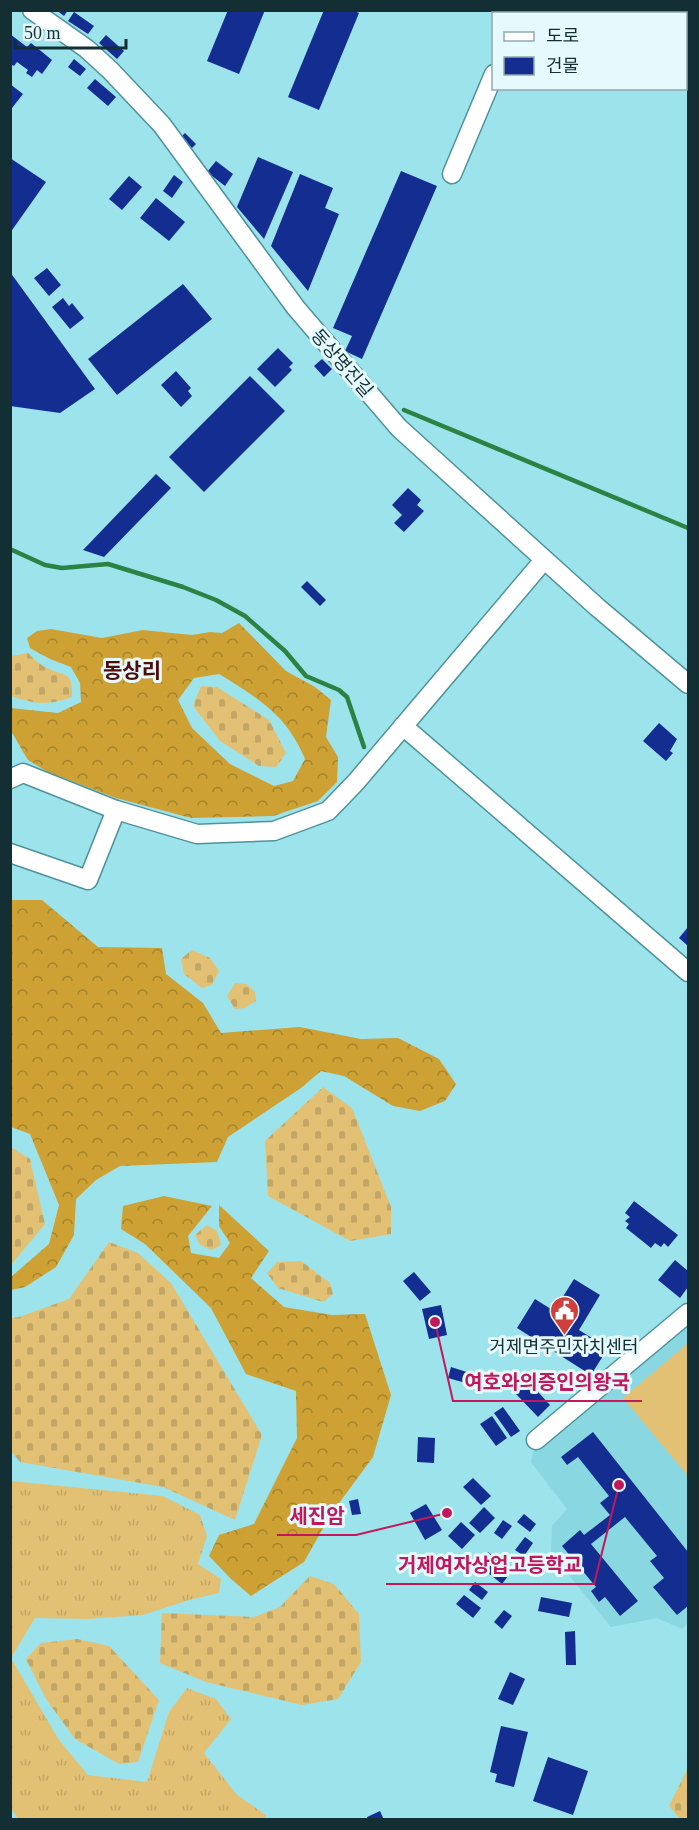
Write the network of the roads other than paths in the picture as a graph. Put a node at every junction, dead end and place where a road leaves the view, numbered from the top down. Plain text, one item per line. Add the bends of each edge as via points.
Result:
1 (32, 10) edge
2 (492, 79) edge
3 (452, 174) dead end
4 (544, 560) junction
5 (688, 684) edge
6 (403, 726) junction
7 (10, 779) edge
8 (116, 810) junction
9 (10, 853) edge
10 (688, 972) edge
11 (688, 1313) edge
12 (536, 1440) dead end

1 - 4 street, 동상명진길 via 87,49 162,125 296,308 399,428
2 - 3 street
4 - 5 street, 동상명진길
4 - 6 street
6 - 8 street via 328,811 274,831 196,834
6 - 10 street
7 - 8 street via 23,773
8 - 9 street via 88,880
11 - 12 street

